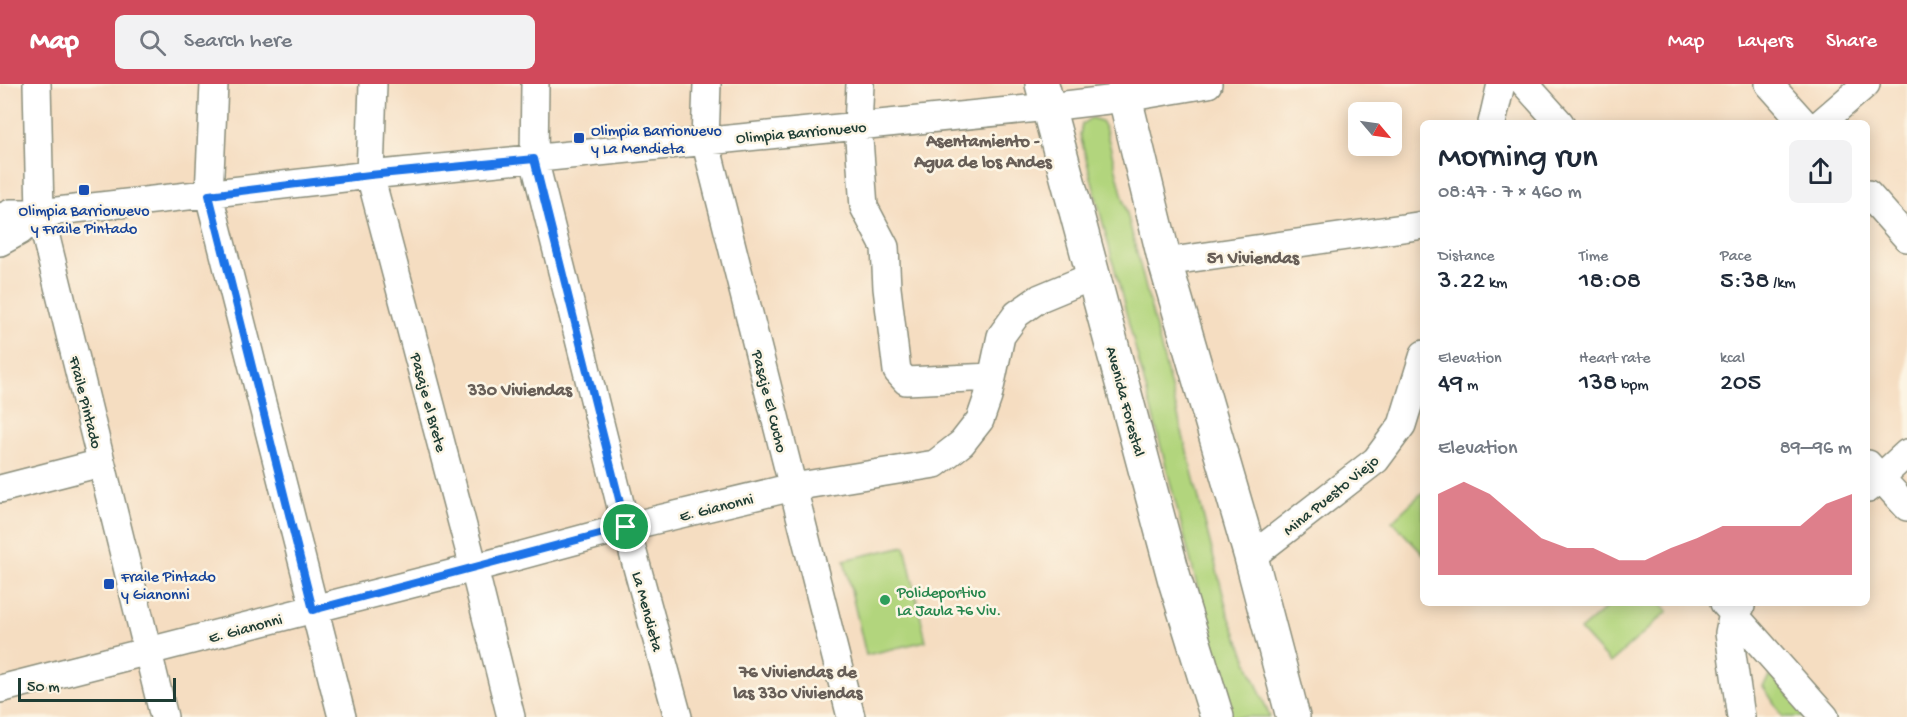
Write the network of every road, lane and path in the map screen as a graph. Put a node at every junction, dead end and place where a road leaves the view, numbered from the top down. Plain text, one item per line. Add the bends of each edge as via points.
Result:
1 (37, 84) edge
2 (214, 84) edge
3 (373, 84) edge
4 (535, 84) edge
5 (707, 84) edge
6 (860, 84) edge
7 (1208, 84) edge
8 (1501, 84) edge
9 (1525, 84) edge
10 (1769, 84) edge
11 (1866, 84) edge
12 (1124, 91) edge
13 (1045, 95) edge
14 (1493, 120) edge
15 (1557, 120) edge
16 (1801, 120) edge
17 (1824, 120) edge
18 (858, 126) junction
19 (705, 140) junction
20 (534, 159) junction
21 (370, 175) junction
22 (209, 195) junction
23 (1870, 196) edge
24 (40, 213) junction
25 (0, 218) edge
26 (1420, 226) edge
27 (1907, 238) edge
28 (0, 242) edge
29 (1166, 261) junction
30 (1093, 276) junction
31 (1420, 367) edge
32 (992, 377) junction
33 (1907, 453) edge
34 (101, 463) junction
35 (1872, 477) edge
36 (793, 487) junction
37 (0, 489) edge
38 (1907, 507) edge
39 (626, 527) junction
40 (1251, 557) junction
41 (474, 568) junction
42 (1734, 606) edge
43 (313, 610) junction
44 (150, 652) junction
45 (0, 689) edge
46 (164, 717) edge
47 (342, 717) edge
48 (511, 717) edge
49 (678, 717) edge
50 (851, 717) edge
51 (1217, 717) edge
52 (1293, 717) edge
53 (1741, 717) edge
54 (1825, 717) edge

1 - 24 street, Fraile Pintado
2 - 22 street
3 - 21 street, Pasaje el Brete
4 - 20 street, La Mendieta
5 - 19 street, Pasaje El Cucho
6 - 18 street
7 - 12 street, Olimpia Barrionuevo
8 - 14 street
9 - 15 street
10 - 16 street
11 - 17 street
12 - 13 street, Olimpia Barrionuevo
12 - 29 main road
13 - 18 street, Olimpia Barrionuevo
13 - 30 main road, Avenida Forestal
18 - 19 street, Olimpia Barrionuevo
18 - 32 street via 864,207 885,247 897,371 906,381
19 - 20 street, Olimpia Barrionuevo
19 - 36 street, Pasaje El Cucho
20 - 21 street, Olimpia Barrionuevo
20 - 39 street, La Mendieta
21 - 22 street, Olimpia Barrionuevo
21 - 41 street, Pasaje el Brete
22 - 24 street, Olimpia Barrionuevo
22 - 43 street
23 - 27 street
24 - 25 street, Olimpia Barrionuevo via 10,213
24 - 28 street
24 - 34 street, Fraile Pintado
26 - 29 street
29 - 40 main road
30 - 32 street, E. Gianonni via 1040,298 1017,314 1001,336
30 - 51 main road, Avenida Forestal via 1175,581
31 - 40 street, Mina Puesto Viejo via 1402,425 1376,460
32 - 36 street, E. Gianonni via 980,420 962,443 936,464
33 - 35 street
34 - 37 street
34 - 44 street, Fraile Pintado
35 - 38 street
36 - 39 street, E. Gianonni
36 - 50 street, Pasaje El Cucho
39 - 41 street, E. Gianonni
39 - 49 street, La Mendieta
40 - 52 main road
41 - 43 street, E. Gianonni
41 - 48 street, Pasaje el Brete
42 - 53 street via 1729,633
42 - 54 street
43 - 44 street, E. Gianonni
43 - 47 street
44 - 45 street, E. Gianonni
44 - 46 street, Fraile Pintado

